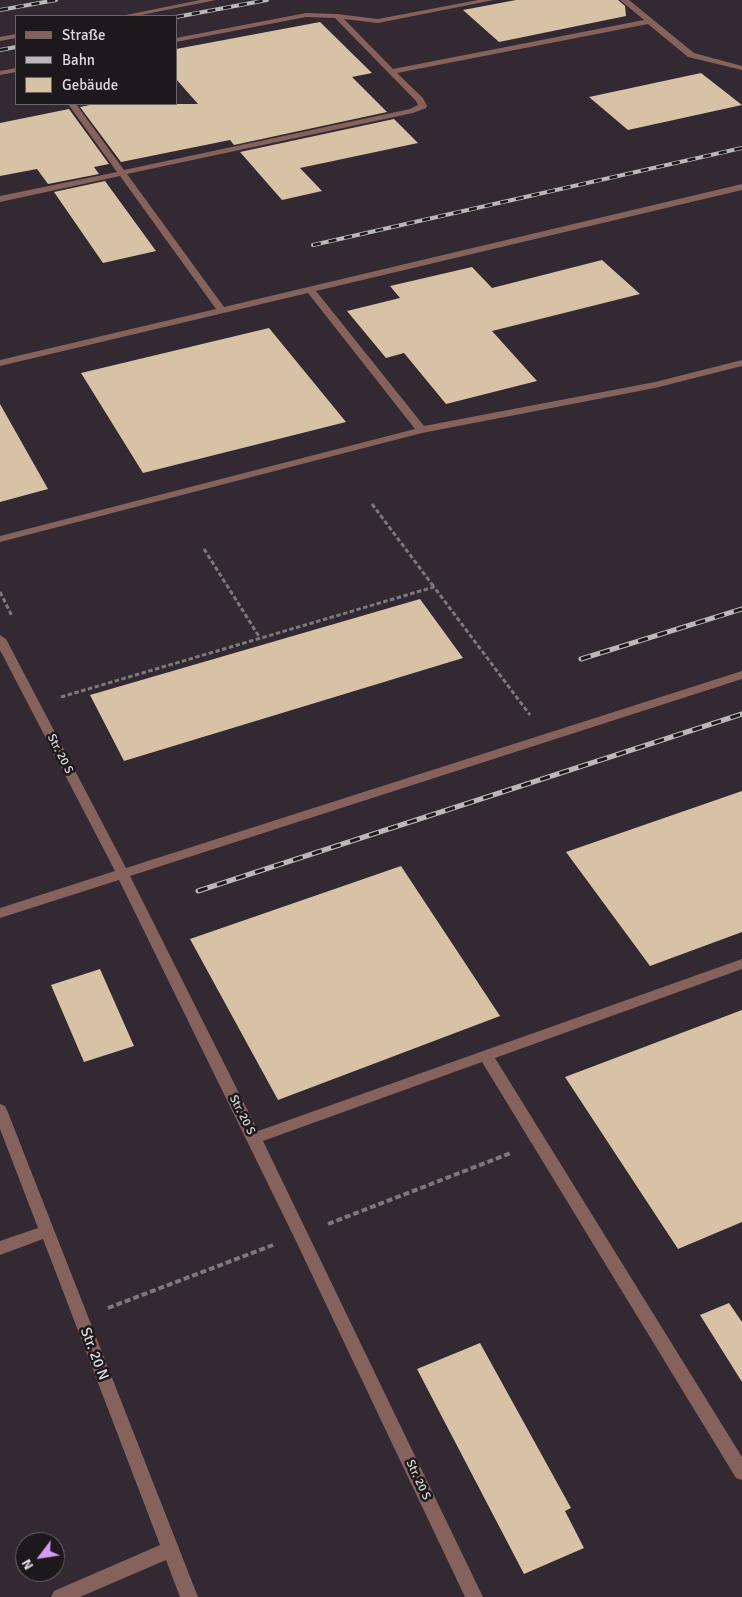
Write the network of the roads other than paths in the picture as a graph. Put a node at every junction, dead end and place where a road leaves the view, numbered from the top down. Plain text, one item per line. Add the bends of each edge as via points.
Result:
1 (212, 0) edge
2 (490, 0) edge
3 (624, 0) edge
4 (130, 15) edge
5 (337, 16) junction
6 (650, 21) junction
7 (15, 36) edge
8 (0, 39) edge
9 (178, 40) edge
10 (742, 68) edge
11 (15, 70) edge
12 (393, 71) junction
13 (0, 73) edge
14 (73, 105) edge
15 (122, 172) junction
16 (742, 188) edge
17 (0, 199) edge
18 (311, 290) junction
19 (222, 311) junction
20 (0, 363) edge
21 (742, 363) edge
22 (421, 430) junction
23 (0, 539) edge
24 (0, 639) edge
25 (742, 675) edge
26 (122, 874) junction
27 (0, 914) edge
28 (742, 964) edge
29 (486, 1056) junction
30 (0, 1110) edge
31 (254, 1138) junction
32 (47, 1231) junction
33 (0, 1248) edge
34 (742, 1472) edge
35 (171, 1550) junction
36 (60, 1597) edge
37 (189, 1597) edge
38 (474, 1597) edge

1 - 4 lane
2 - 5 lane via 378,21
3 - 6 lane
5 - 9 lane via 306,15
5 - 12 lane
6 - 10 lane via 691,55
6 - 12 lane
7 - 8 lane
11 - 13 lane
12 - 15 lane via 423,106 413,111
14 - 15 lane
15 - 17 lane
15 - 19 lane
16 - 18 lane
18 - 19 lane
18 - 22 lane
19 - 20 lane
21 - 22 lane via 655,385
22 - 23 lane
24 - 26 lane, Str. 20 S
25 - 26 lane
26 - 27 lane
26 - 31 lane, Str. 20 S
28 - 29 lane
29 - 31 lane
29 - 34 lane
30 - 32 lane, Str. 20 N
31 - 38 lane, Str. 20 S
32 - 33 lane
32 - 35 lane, Str. 20 N
35 - 36 lane
35 - 37 lane, Str. 20 N

